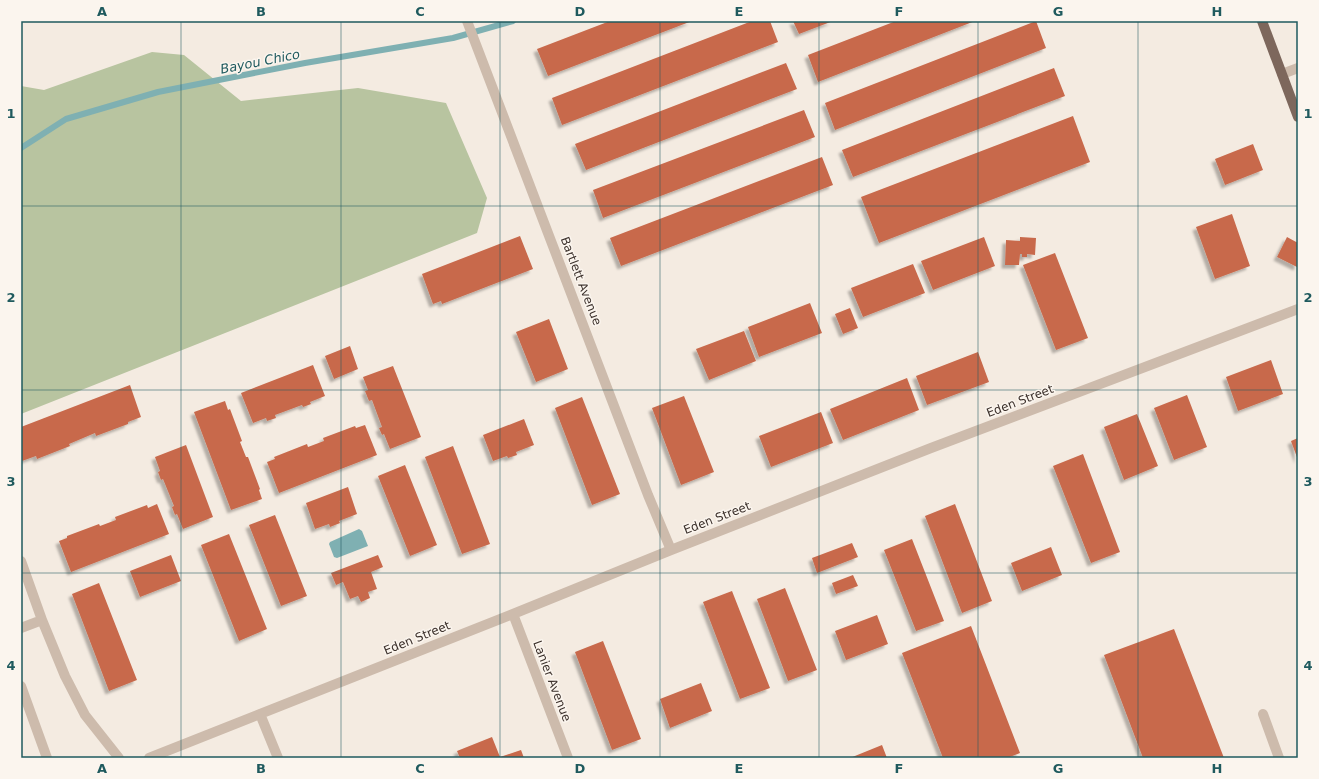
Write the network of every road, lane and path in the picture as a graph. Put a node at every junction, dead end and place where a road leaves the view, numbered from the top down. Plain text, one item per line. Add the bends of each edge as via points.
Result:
1 (467, 21) edge
2 (1262, 21) edge
3 (1298, 68) edge
4 (1282, 74) junction
5 (1296, 105) edge
6 (1298, 117) edge
7 (1298, 309) edge
8 (671, 550) junction
9 (21, 561) edge
10 (513, 614) junction
11 (42, 620) junction
12 (21, 628) edge
13 (21, 686) edge
14 (260, 714) junction
15 (1262, 714) dead end
16 (48, 758) edge
17 (119, 758) edge
18 (149, 758) edge
19 (278, 758) edge
20 (568, 758) edge
21 (1279, 758) edge

1 - 8 street, Bartlett Avenue
2 - 4 main road
3 - 4 street
4 - 5 main road
5 - 6 main road
7 - 8 street, Eden Street
8 - 10 street, Eden Street
9 - 11 street
10 - 14 street, Eden Street
10 - 20 street, Lanier Avenue
11 - 12 street
11 - 17 street via 65,676 85,715
13 - 16 street
14 - 18 street, Eden Street
14 - 19 street
15 - 21 street

